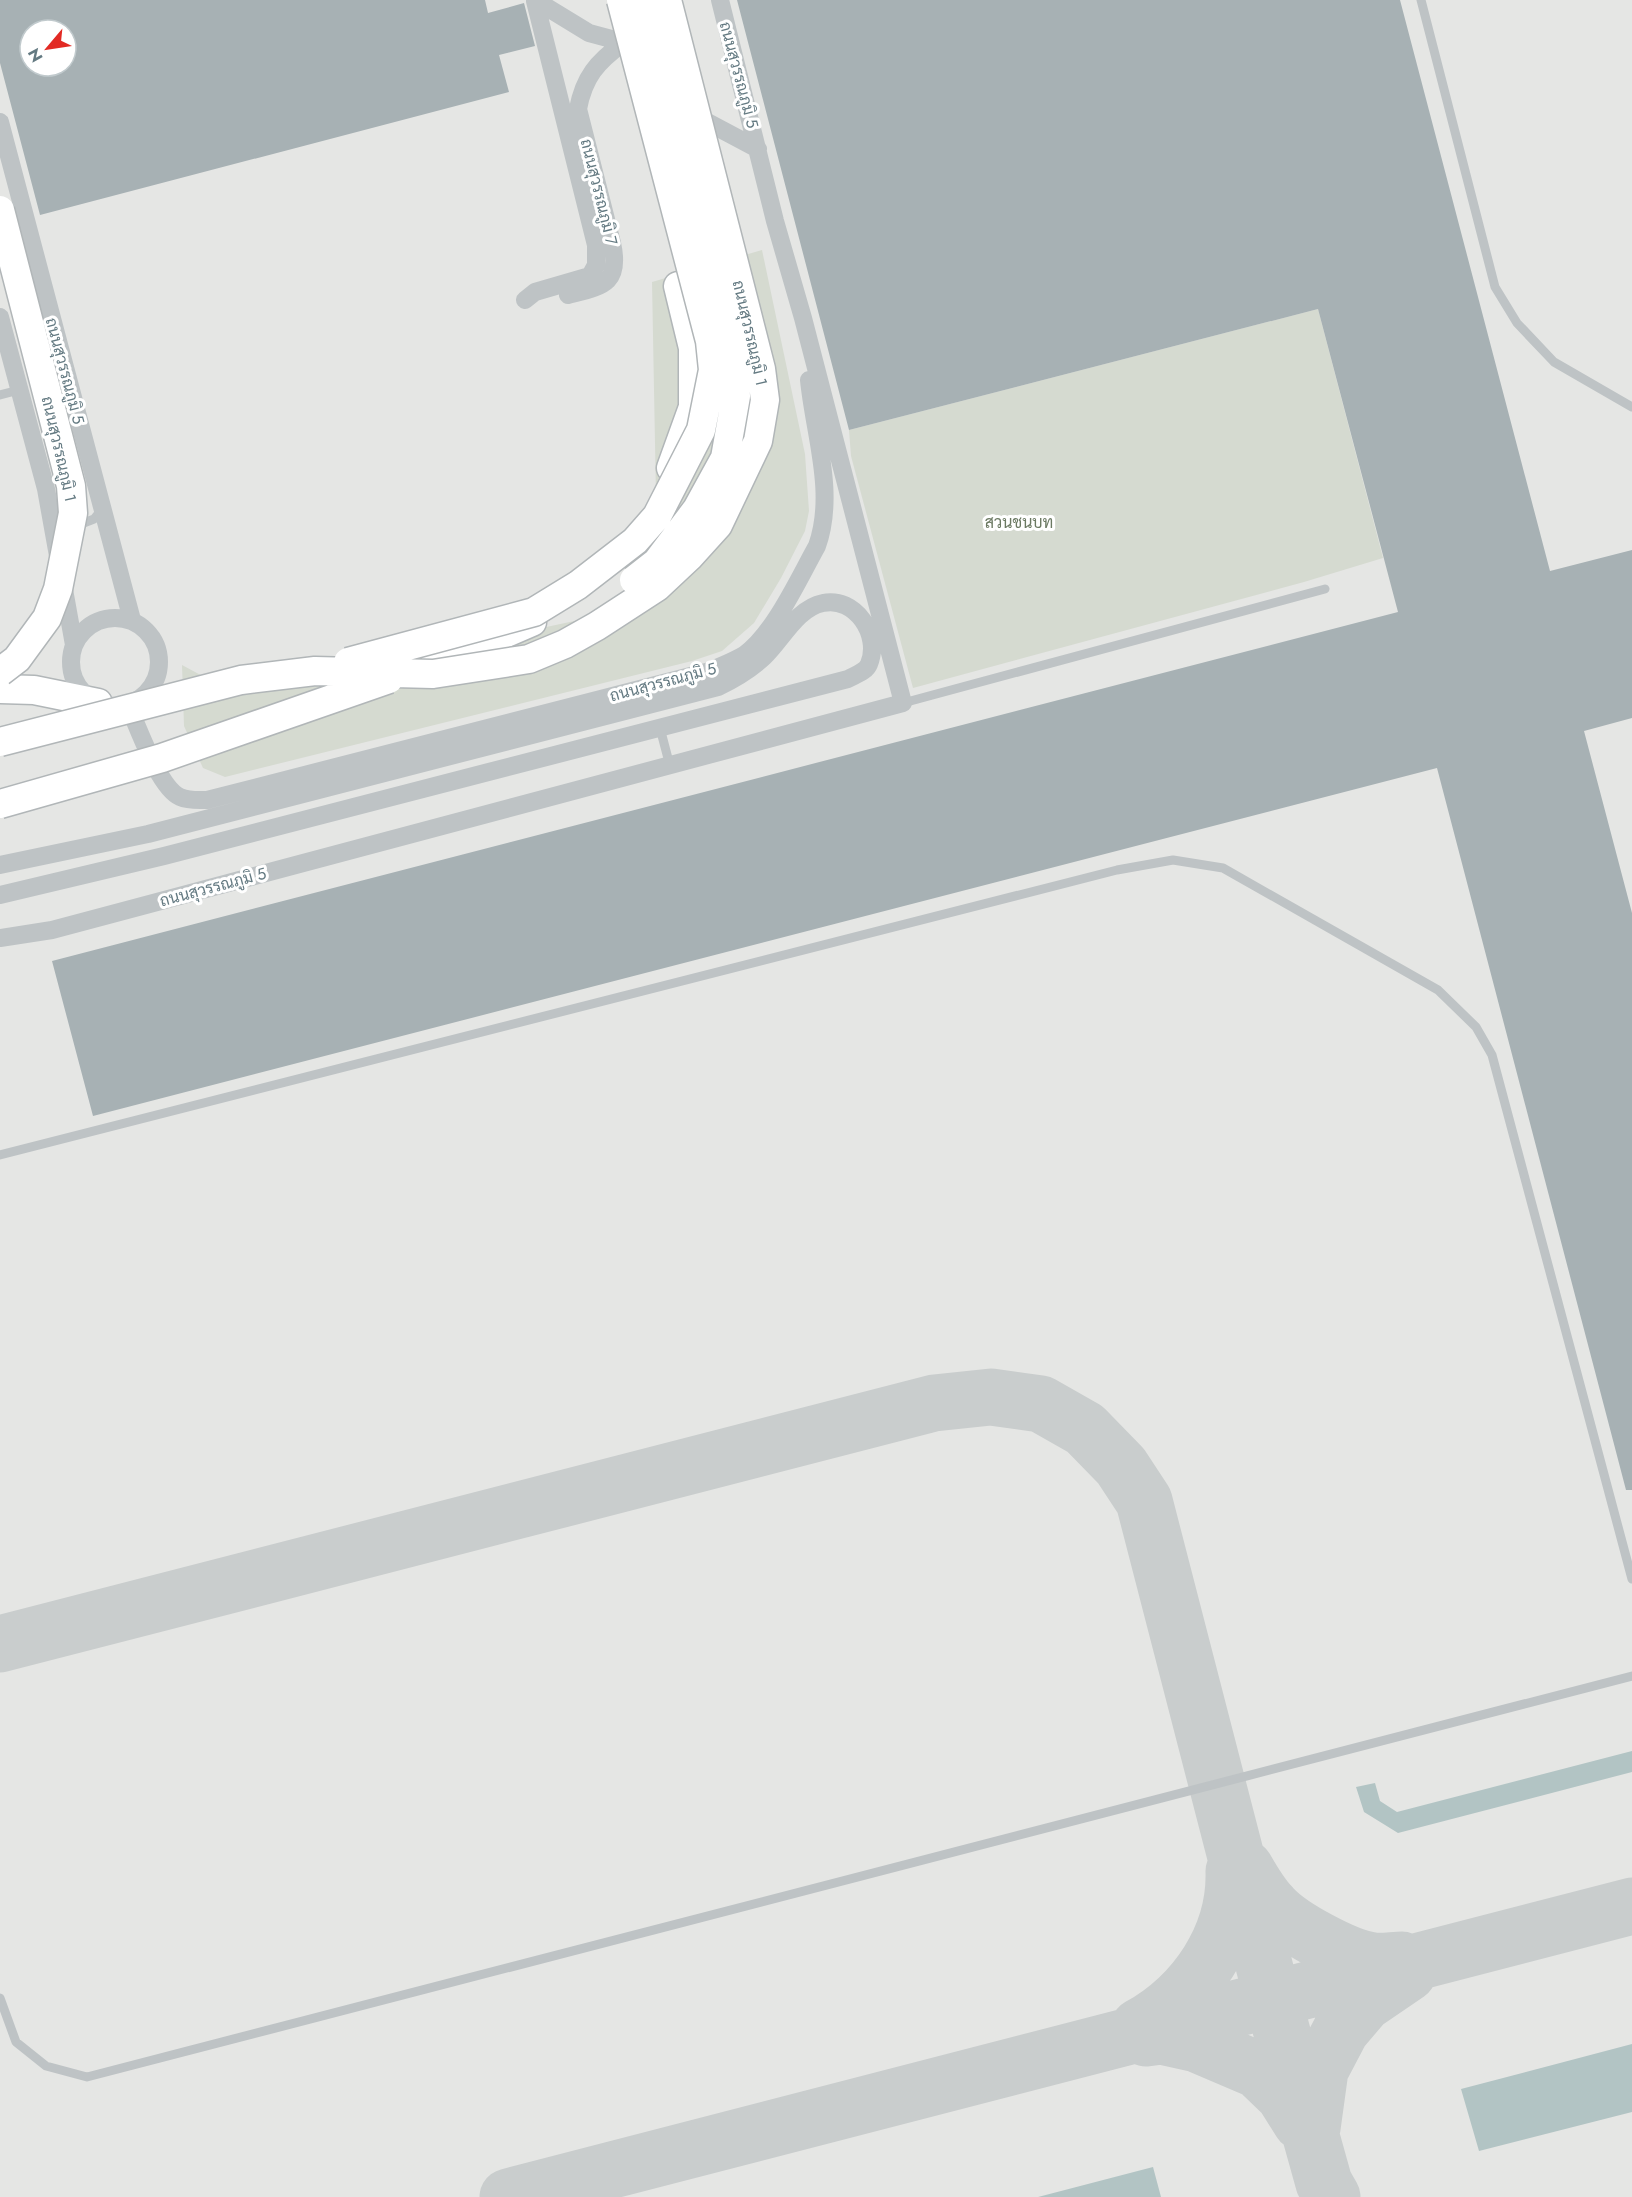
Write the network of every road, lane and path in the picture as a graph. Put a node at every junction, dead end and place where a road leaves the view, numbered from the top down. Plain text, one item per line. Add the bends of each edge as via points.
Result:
1 (535, 0) edge
2 (603, 0) edge
3 (619, 0) edge
4 (642, 0) edge
5 (667, 0) edge
6 (720, 0) edge
7 (1420, 0) edge
8 (626, 43) junction
9 (0, 122) edge
10 (758, 149) junction
11 (5, 163) edge
12 (0, 210) edge
13 (45, 299) junction
14 (0, 310) edge
15 (0, 316) edge
16 (802, 318) junction
17 (19, 390) junction
18 (0, 395) edge
19 (1632, 407) edge
20 (103, 508) junction
21 (51, 519) junction
22 (1325, 589) dead end
23 (878, 610) junction
24 (132, 620) junction
25 (871, 636) junction
26 (74, 645) junction
27 (891, 660) junction
28 (434, 664) junction
29 (315, 671) junction
30 (0, 672) edge
31 (0, 688) edge
32 (98, 703) junction
33 (903, 704) junction
34 (128, 705) junction
35 (660, 728) junction
36 (0, 742) edge
37 (670, 766) junction
38 (0, 804) edge
39 (0, 865) edge
40 (0, 895) edge
41 (0, 938) edge
42 (0, 1155) edge
43 (1632, 1579) edge
44 (1632, 1676) edge
45 (0, 1998) edge

1 - 8 street via 589,33
1 - 8 street, ถนนสุวรรณภูมิ 7 via 596,245 596,265 590,276 535,292 525,300 537,303 598,287 609,281 614,272 615,256 578,109 582,88 595,69 605,56
2 - 28 highway, ถนนสุวรรณภูมิ 1, bridge via 693,348 693,407 662,495 645,526 612,569 538,619
3 - 8 street
3 - 29 highway, ถนนสุวรรณภูมิ 1, bridge via 710,341 713,370 701,430 657,516 635,541 578,585 534,612
4 - 28 highway, ถนนสุวรรณภูมิ 1, bridge via 734,351 736,396 725,458 697,509 657,562 607,603 533,643
5 - 29 highway, ถนนสุวรรณภูมิ 1, bridge via 761,369 765,400 758,441 718,525 657,587 589,631 529,658 433,674
6 - 10 street, ถนนสุวรรณภูมิ 5
7 - 19 lane via 1495,287 1516,324 1554,362
8 - 10 street via 641,53 675,101
9 - 11 street, ถนนสุวรรณภูมิ 5
10 - 16 street, ถนนสุวรรณภูมิ 5
11 - 13 street, ถนนสุวรรณภูมิ 5
12 - 30 highway, ถนนสุวรรณภูมิ 1, bridge via 71,486 73,513 58,589 47,618 18,658
13 - 14 lane
13 - 20 street, ถนนสุวรรณภูมิ 5
15 - 17 street
16 - 23 street, ถนนสุวรรณภูมิ 5
16 - 34 street, ถนนสุวรรณภูมิ 5 via 823,472 824,526 778,615 745,654 710,671 207,800 178,797 163,782
17 - 18 lane
17 - 21 street
20 - 21 lane via 94,519 79,526
20 - 24 street, ถนนสุวรรณภูมิ 5
21 - 26 street
22 - 33 lane
23 - 25 street, ถนนสุวรรณภูมิ 5
23 - 27 street, ถนนสุวรรณภูมิ 5
24 - 26 street via 118,617 98,621 81,633
24 - 34 street via 146,629 160,657 153,686
25 - 27 street, ถนนสุวรรณภูมิ 5
25 - 35 street, ถนนสุวรรณภูมิ 5 via 869,663 863,672 848,679
25 - 39 street, ถนนสุวรรณภูมิ 5 via 853,609 839,602 825,602 811,606 741,676 718,687 148,834
26 - 32 street via 70,658 77,685
27 - 33 street, ถนนสุวรรณภูมิ 5
28 - 38 highway, ถนนสุวรรณภูมิ 1, bridge via 162,758
29 - 36 highway, ถนนสุวรรณภูมิ 1, bridge via 241,680
31 - 32 highway via 34,690
32 - 34 street
33 - 37 street, ถนนสุวรรณภูมิ 5
35 - 37 lane
35 - 40 street, ถนนสุวรรณภูมิ 5
37 - 41 street, ถนนสุวรรณภูมิ 5 via 52,930
42 - 43 lane via 1117,870 1173,860 1223,868 1438,990 1476,1027 1492,1055
44 - 45 lane via 87,2077 46,2066 16,2042

